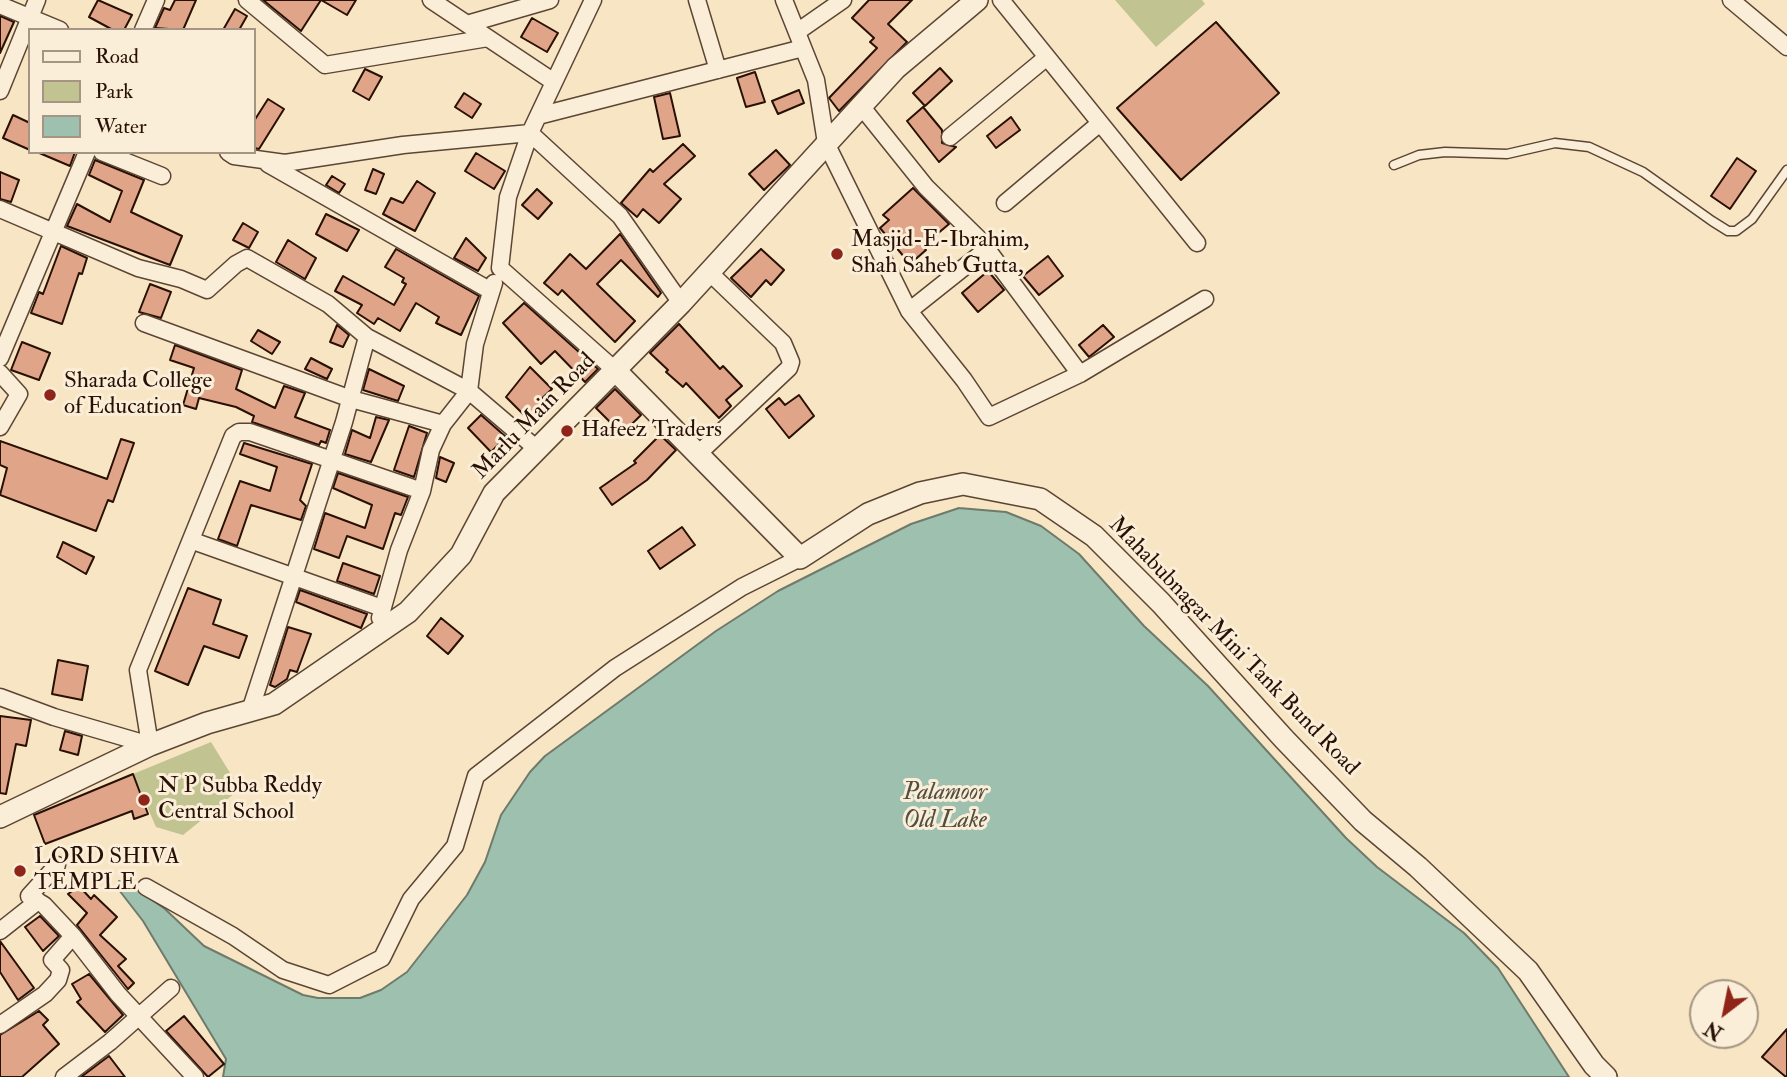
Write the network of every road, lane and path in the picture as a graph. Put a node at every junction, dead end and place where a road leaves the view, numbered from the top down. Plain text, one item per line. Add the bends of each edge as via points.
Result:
1 (37, 0) edge
2 (156, 0) edge
3 (247, 0) edge
4 (431, 0) edge
5 (461, 0) edge
6 (550, 0) edge
7 (593, 0) edge
8 (697, 0) edge
9 (784, 0) edge
10 (843, 0) edge
11 (976, 0) edge
12 (1001, 0) edge
13 (1731, 0) edge
14 (0, 5) edge
15 (30, 18) junction
16 (461, 20) junction
17 (55, 28) edge
18 (144, 28) edge
19 (797, 32) junction
20 (488, 38) junction
21 (1787, 47) edge
22 (803, 48) junction
23 (1047, 57) junction
24 (718, 70) junction
25 (554, 82) junction
26 (0, 92) edge
27 (861, 106) junction
28 (538, 116) junction
29 (1100, 123) junction
30 (530, 133) junction
31 (950, 137) dead end
32 (826, 143) junction
33 (86, 154) edge
34 (107, 154) edge
35 (231, 154) edge
36 (261, 160) junction
37 (1394, 165) dead end
38 (1787, 170) edge
39 (162, 176) dead end
40 (1005, 203) dead end
41 (0, 209) edge
42 (54, 231) junction
43 (1197, 243) dead end
44 (986, 249) junction
45 (500, 268) junction
46 (709, 272) junction
47 (491, 291) junction
48 (1205, 299) dead end
49 (681, 303) junction
50 (909, 311) junction
51 (144, 323) dead end
52 (367, 337) junction
53 (0, 358) edge
54 (615, 370) junction
55 (0, 373) edge
56 (1080, 374) junction
57 (468, 391) junction
58 (351, 399) junction
59 (443, 424) junction
60 (0, 427) edge
61 (537, 449) junction
62 (698, 454) junction
63 (332, 461) junction
64 (422, 491) junction
65 (193, 541) junction
66 (800, 558) junction
67 (295, 574) junction
68 (382, 608) junction
69 (376, 634) junction
70 (0, 697) edge
71 (250, 711) junction
72 (150, 745) junction
73 (0, 817) edge
74 (57, 865) dead end
75 (146, 887) dead end
76 (38, 901) junction
77 (0, 931) edge
78 (73, 936) junction
79 (171, 988) dead end
80 (139, 1017) junction
81 (0, 1025) edge
82 (64, 1077) edge
83 (195, 1077) edge
84 (1606, 1077) edge

1 - 15 street
2 - 18 street
3 - 20 street via 325,65
4 - 16 street
5 - 16 street
6 - 16 street
7 - 25 street
8 - 24 street
9 - 19 street
10 - 19 street
11 - 27 street, Marlu Main Road via 896,68
12 - 23 street
13 - 21 street
14 - 15 street
15 - 17 street
15 - 26 street
16 - 20 street
19 - 22 street
20 - 25 street
22 - 24 street
22 - 32 street via 816,80
23 - 29 street
23 - 31 street
24 - 28 street
25 - 28 street
27 - 32 street, Marlu Main Road
27 - 44 street via 926,187
28 - 30 street
29 - 40 street
29 - 43 street
30 - 36 street via 285,163
30 - 45 street via 508,197
30 - 49 street via 620,216
32 - 46 street, Marlu Main Road
32 - 50 street
33 - 42 street
34 - 39 street
35 - 36 street
36 - 47 street
37 - 38 lane via 1419,155 1445,152 1507,154 1555,144 1589,147 1643,172 1728,231 1736,231 1752,219
41 - 42 street
42 - 52 street via 138,268 207,290 247,258 328,304
42 - 53 street
44 - 50 street
44 - 56 street
45 - 47 street
45 - 54 street
46 - 49 street, Marlu Main Road
46 - 62 street via 783,343 792,362
47 - 57 street via 475,344
48 - 56 street
49 - 54 street, Marlu Main Road
50 - 56 street via 989,416
51 - 58 street
52 - 57 street
52 - 58 street
54 - 61 street, Marlu Main Road
54 - 62 street
55 - 60 street via 19,394
57 - 59 street
57 - 61 street
58 - 59 street
58 - 63 street
59 - 64 street via 430,450
61 - 69 street, Marlu Main Road via 494,493 461,555 408,612
62 - 66 street
63 - 64 street
63 - 65 street via 239,432 233,436
63 - 67 street
64 - 68 street via 398,550
65 - 67 street
65 - 72 street via 138,670
66 - 75 street, Mahabubnagar Mini Tank Bund Road via 742,587 615,668 476,776 455,846 411,900 382,958 340,980 329,985 284,970
66 - 84 street, Mahabubnagar Mini Tank Bund Road via 868,514 920,493 963,484 1040,499 1094,536 1363,821 1528,971
67 - 68 street
67 - 71 street
68 - 69 street
69 - 71 street, Marlu Main Road via 274,704
70 - 72 street
71 - 72 street, Marlu Main Road
72 - 73 street, Marlu Main Road
74 - 76 street via 29,896
76 - 77 street
76 - 78 street
78 - 80 street
78 - 81 street via 52,960 61,970 58,980
79 - 80 street
80 - 82 street
80 - 83 street

